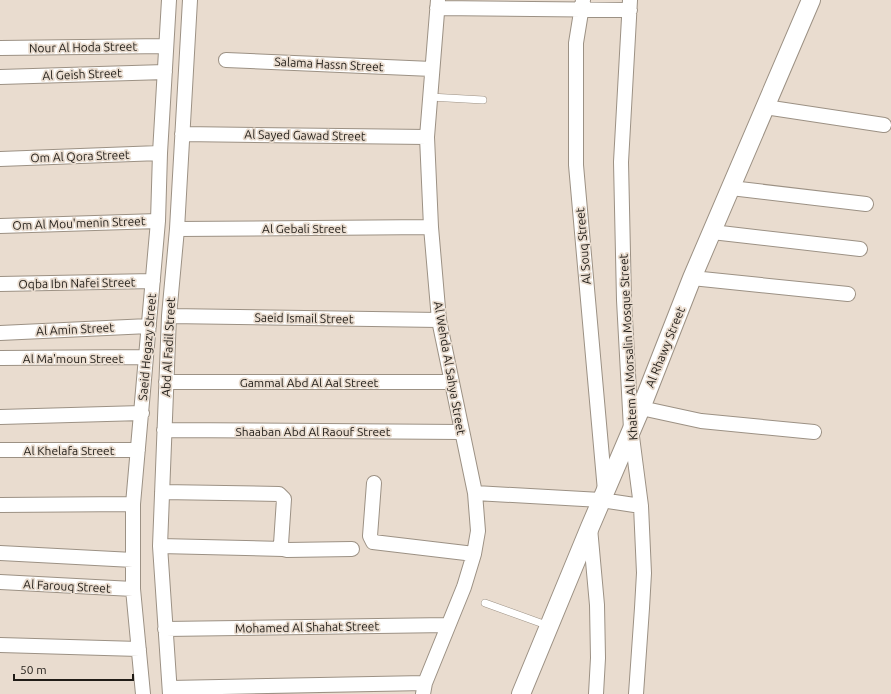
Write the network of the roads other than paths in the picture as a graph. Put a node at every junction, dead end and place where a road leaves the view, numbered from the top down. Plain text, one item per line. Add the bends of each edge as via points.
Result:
1 (169, 0) edge
2 (190, 0) edge
3 (811, 0) edge
4 (437, 4) edge
5 (526, 5) edge
6 (582, 5) edge
7 (630, 5) edge
8 (166, 46) junction
9 (0, 48) edge
10 (226, 60) dead end
11 (432, 69) junction
12 (165, 72) junction
13 (0, 77) edge
14 (430, 97) junction
15 (483, 100) dead end
16 (765, 107) junction
17 (884, 125) dead end
18 (182, 134) junction
19 (427, 137) junction
20 (160, 152) junction
21 (0, 159) edge
22 (731, 188) junction
23 (866, 204) dead end
24 (158, 221) junction
25 (0, 226) edge
26 (431, 227) junction
27 (177, 229) junction
28 (712, 232) junction
29 (860, 249) dead end
30 (692, 278) junction
31 (153, 281) junction
32 (0, 284) edge
33 (848, 294) dead end
34 (169, 316) junction
35 (439, 320) junction
36 (149, 326) junction
37 (0, 333) edge
38 (146, 357) junction
39 (0, 358) edge
40 (166, 382) junction
41 (451, 382) junction
42 (641, 408) junction
43 (142, 414) junction
44 (0, 417) edge
45 (631, 429) junction
46 (164, 430) junction
47 (461, 432) junction
48 (814, 432) dead end
49 (0, 450) edge
50 (138, 450) junction
51 (374, 483) dead end
52 (162, 492) junction
53 (475, 493) junction
54 (603, 496) junction
55 (133, 504) junction
56 (0, 505) edge
57 (641, 506) junction
58 (590, 527) junction
59 (160, 546) junction
60 (283, 549) junction
61 (352, 549) dead end
62 (0, 553) edge
63 (474, 554) junction
64 (133, 560) junction
65 (0, 582) edge
66 (133, 589) junction
67 (485, 603) dead end
68 (448, 625) junction
69 (549, 626) junction
70 (165, 629) junction
71 (0, 645) edge
72 (138, 649) junction
73 (424, 688) edge
74 (170, 691) edge
75 (143, 694) edge
76 (521, 694) edge
77 (596, 694) edge
78 (636, 694) edge

1 - 8 street, Saeid Hegazy Street
2 - 18 street, Abd Al Fadil Street
3 - 16 street, Al Rhawy Street
4 - 5 street
4 - 11 street, Al Wehda Al Sahya Street
5 - 6 street
6 - 7 street
6 - 54 street, Al Souq Street via 576,43 576,165
7 - 45 street, Khatem Al Morsalin Mosque Street via 621,162 624,300
8 - 9 street, Nour Al Hoda Street
8 - 12 street, Saeid Hegazy Street
10 - 11 street, Salama Hassn Street
11 - 14 street, Al Wehda Al Sahya Street
12 - 13 street, Al Geish Street
12 - 20 street, Saeid Hegazy Street
14 - 15 lane
14 - 19 street, Al Wehda Al Sahya Street
16 - 17 street
16 - 22 street, Al Rhawy Street
18 - 19 street, Al Sayed Gawad Street
18 - 27 street, Abd Al Fadil Street
19 - 26 street, Al Wehda Al Sahya Street
20 - 21 street, Om Al Qora Street
20 - 24 street, Saeid Hegazy Street
22 - 23 street
22 - 28 street, Al Rhawy Street
24 - 25 street, Om Al Mou'menin Street
24 - 31 street, Saeid Hegazy Street
26 - 27 street, Al Gebali Street
26 - 35 street, Al Wehda Al Sahya Street
27 - 34 street, Abd Al Fadil Street
28 - 29 street
28 - 30 street, Al Rhawy Street
30 - 33 street
30 - 42 street, Al Rhawy Street
31 - 32 street, Oqba Ibn Nafei Street
31 - 36 street, Saeid Hegazy Street
34 - 35 street, Saeid Ismail Street
34 - 40 street, Abd Al Fadil Street
35 - 41 street, Al Wehda Al Sahya Street
36 - 37 street, Al Amin Street
36 - 38 street, Saeid Hegazy Street
38 - 39 street, Al Ma'moun Street
38 - 43 street, Saeid Hegazy Street
40 - 41 street, Gammal Abd Al Aal Street
40 - 46 street, Abd Al Fadil Street
41 - 47 street, Al Wehda Al Sahya Street
42 - 45 street, Al Rhawy Street
42 - 48 street via 701,421
43 - 44 street
43 - 50 street, Saeid Hegazy Street
45 - 54 street, Al Rhawy Street
45 - 57 street, Khatem Al Morsalin Mosque Street
46 - 47 street, Shaaban Abd Al Raouf Street
46 - 52 street, Abd Al Fadil Street
47 - 53 street, Al Wehda Al Sahya Street
49 - 50 street, Al Khelafa Street
50 - 55 street, Saeid Hegazy Street
51 - 63 street via 370,536 372,541
52 - 59 street, Abd Al Fadil Street
52 - 60 street via 282,495
53 - 54 street
53 - 63 street, Al Wehda Al Sahya Street via 478,531
54 - 57 street
54 - 58 street, Al Rhawy Street
55 - 56 street
55 - 64 street, Saeid Hegazy Street
57 - 78 street, Khatem Al Morsalin Mosque Street via 644,573
58 - 69 street, Al Rhawy Street
58 - 77 street via 597,605
59 - 60 street
59 - 70 street, Abd Al Fadil Street
60 - 61 street
62 - 64 street
63 - 68 street, Al Wehda Al Sahya Street
64 - 66 street, Saeid Hegazy Street
65 - 66 street, Al Farouq Street
66 - 72 street, Saeid Hegazy Street
67 - 69 lane
68 - 70 street, Mohamed Al Shahat Street
68 - 73 street, Al Wehda Al Sahya Street
69 - 76 street, Al Rhawy Street
70 - 74 street, Abd Al Fadil Street
71 - 72 street
72 - 75 street, Saeid Hegazy Street
73 - 74 street

